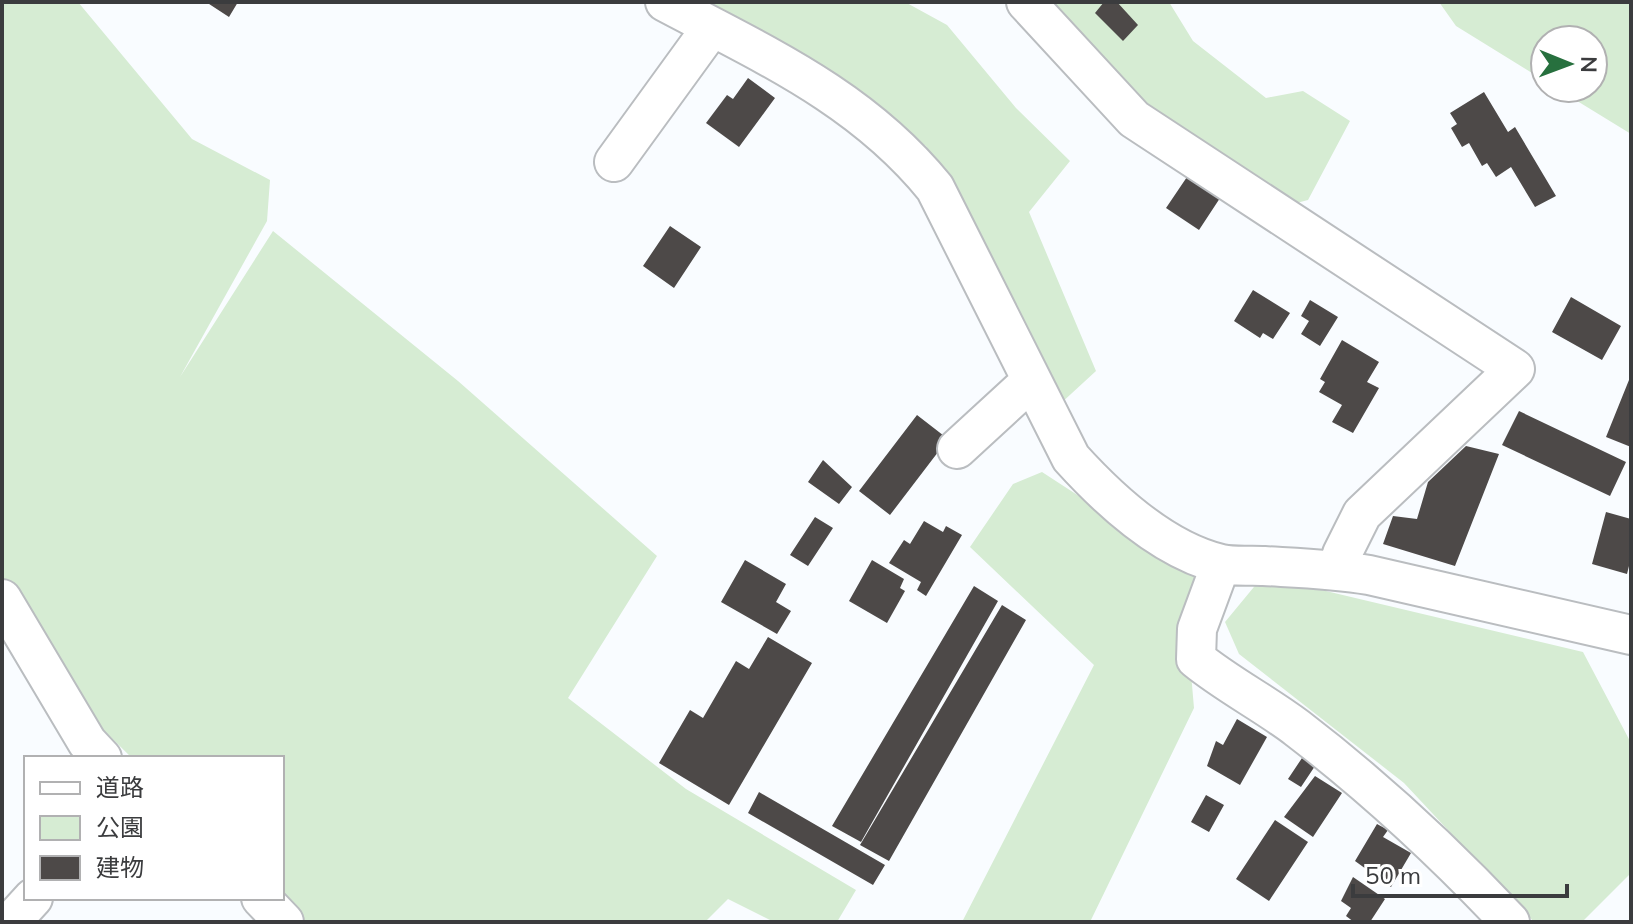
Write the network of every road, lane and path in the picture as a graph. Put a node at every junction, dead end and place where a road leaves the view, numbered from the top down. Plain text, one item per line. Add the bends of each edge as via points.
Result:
1 (665, 2) edge
2 (1026, 2) edge
3 (712, 27) junction
4 (614, 162) dead end
5 (1031, 381) junction
6 (957, 449) dead end
7 (1221, 564) junction
8 (1338, 570) junction
9 (2, 599) edge
10 (1631, 635) edge
11 (100, 756) edge
12 (31, 900) edge
13 (263, 900) edge
14 (11, 922) edge
15 (284, 922) edge
16 (1510, 922) edge

1 - 3 street
2 - 8 street via 1134,119 1515,369 1362,514
3 - 4 street
3 - 5 street via 841,98 906,152 942,201
5 - 6 street
5 - 7 street via 1071,458 1101,491 1142,523
7 - 8 street
7 - 16 street via 1197,629 1196,659 1363,781 1455,863
8 - 10 street
9 - 11 street
12 - 14 street
13 - 15 street

